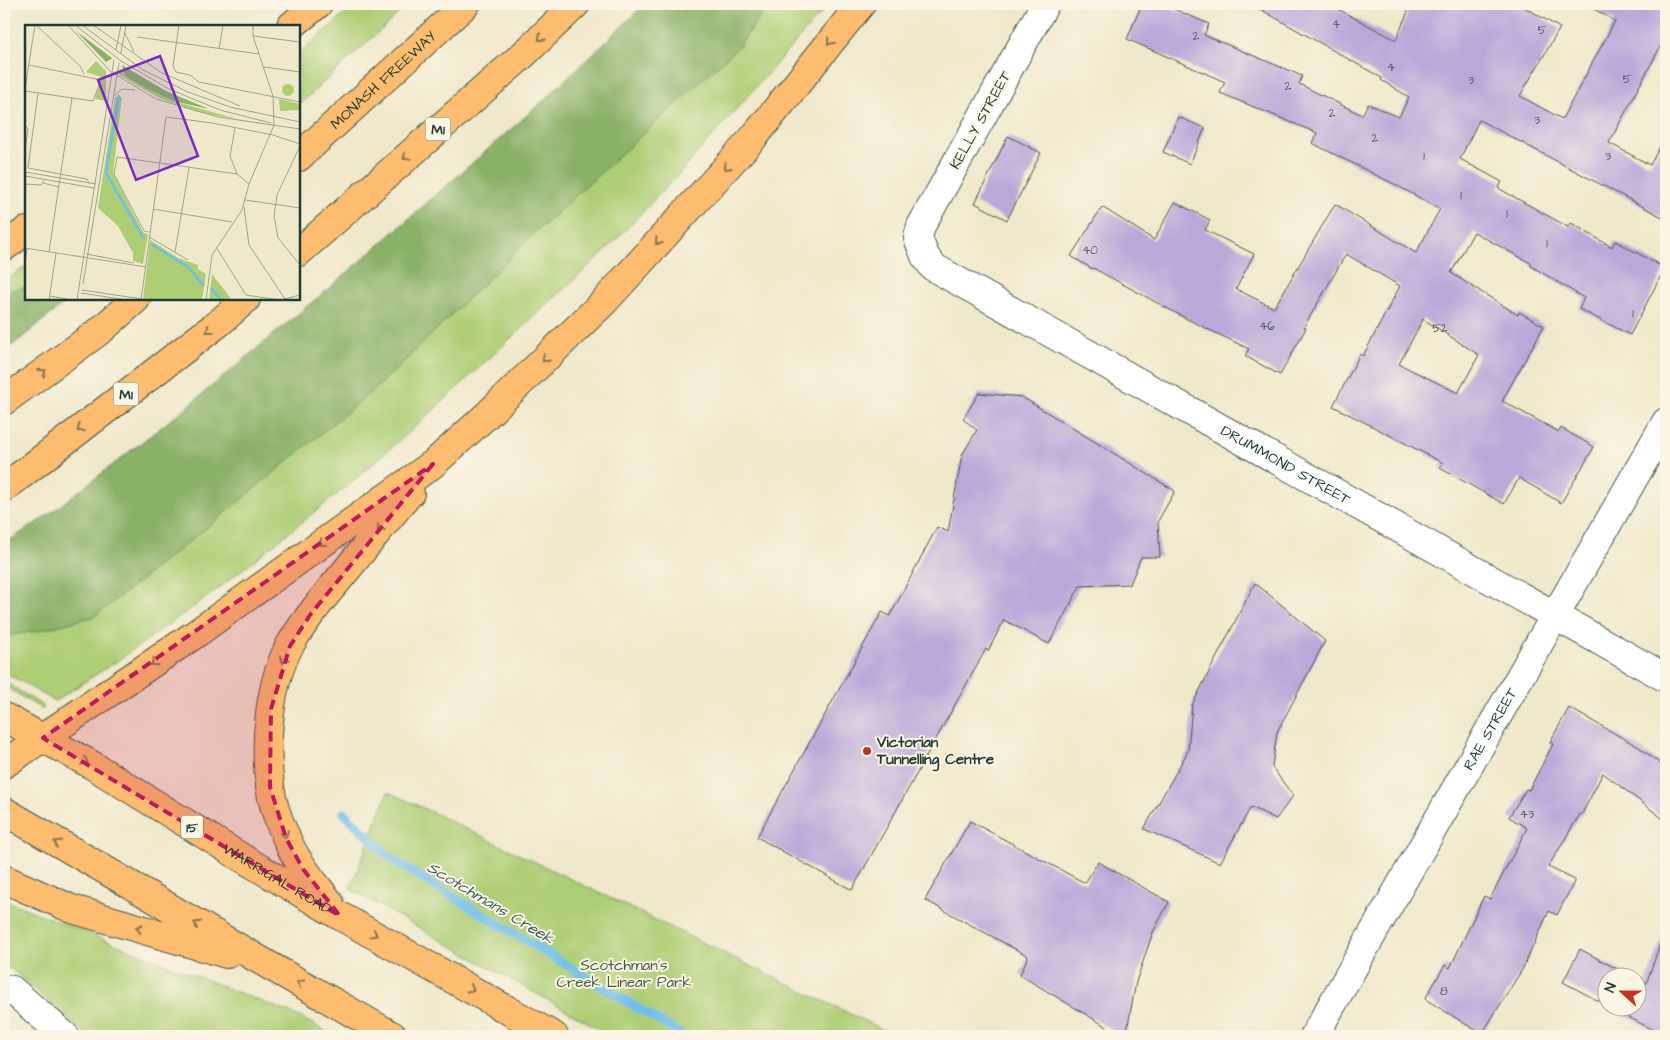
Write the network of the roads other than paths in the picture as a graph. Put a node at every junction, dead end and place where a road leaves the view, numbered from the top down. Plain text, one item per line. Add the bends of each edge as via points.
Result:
1 (318, 4) edge
2 (466, 4) edge
3 (576, 4) edge
4 (861, 4) edge
5 (1045, 4) edge
6 (292, 25) edge
7 (300, 156) edge
8 (25, 232) edge
9 (918, 238) joint
10 (4, 247) edge
11 (300, 251) edge
12 (135, 300) edge
13 (245, 300) edge
14 (4, 401) edge
15 (1666, 422) edge
16 (433, 464) junction
17 (4, 488) edge
18 (1555, 617) junction
19 (1666, 678) edge
20 (4, 717) edge
21 (43, 738) junction
22 (4, 764) edge
23 (4, 811) edge
24 (4, 878) edge
25 (340, 916) junction
26 (270, 966) junction
27 (8, 990) edge
28 (65, 1036) edge
29 (390, 1036) edge
30 (554, 1036) edge
31 (1314, 1036) edge

1 - 6 highway
2 - 7 highway, MONASH FREEWAY
3 -> 11 highway, M1 via 524,54
4 -> 16 highway via 754,137 604,302
5 - 9 street, KELLY STREET via 921,226
8 - 10 highway
9 - 18 street, DRUMMOND STREET via 933,267
14 -> 12 highway via 101,330
13 -> 17 highway, M1
15 - 18 street, RAE STREET
16 -> 21 highway via 194,635
16 -> 25 highway via 310,615 290,646 280,670 271,709 267,747 270,787 276,811 303,869
18 - 19 street, DRUMMOND STREET
18 - 31 street, RAE STREET
20 - 21 highway, WARRIGAL ROAD / 15
21 - 22 highway
21 -> 25 highway, WARRIGAL ROAD / 15
26 -> 23 highway
26 -> 24 highway via 72,909
25 -> 30 highway, WARRIGAL ROAD / 15
29 -> 26 highway
27 - 28 street

